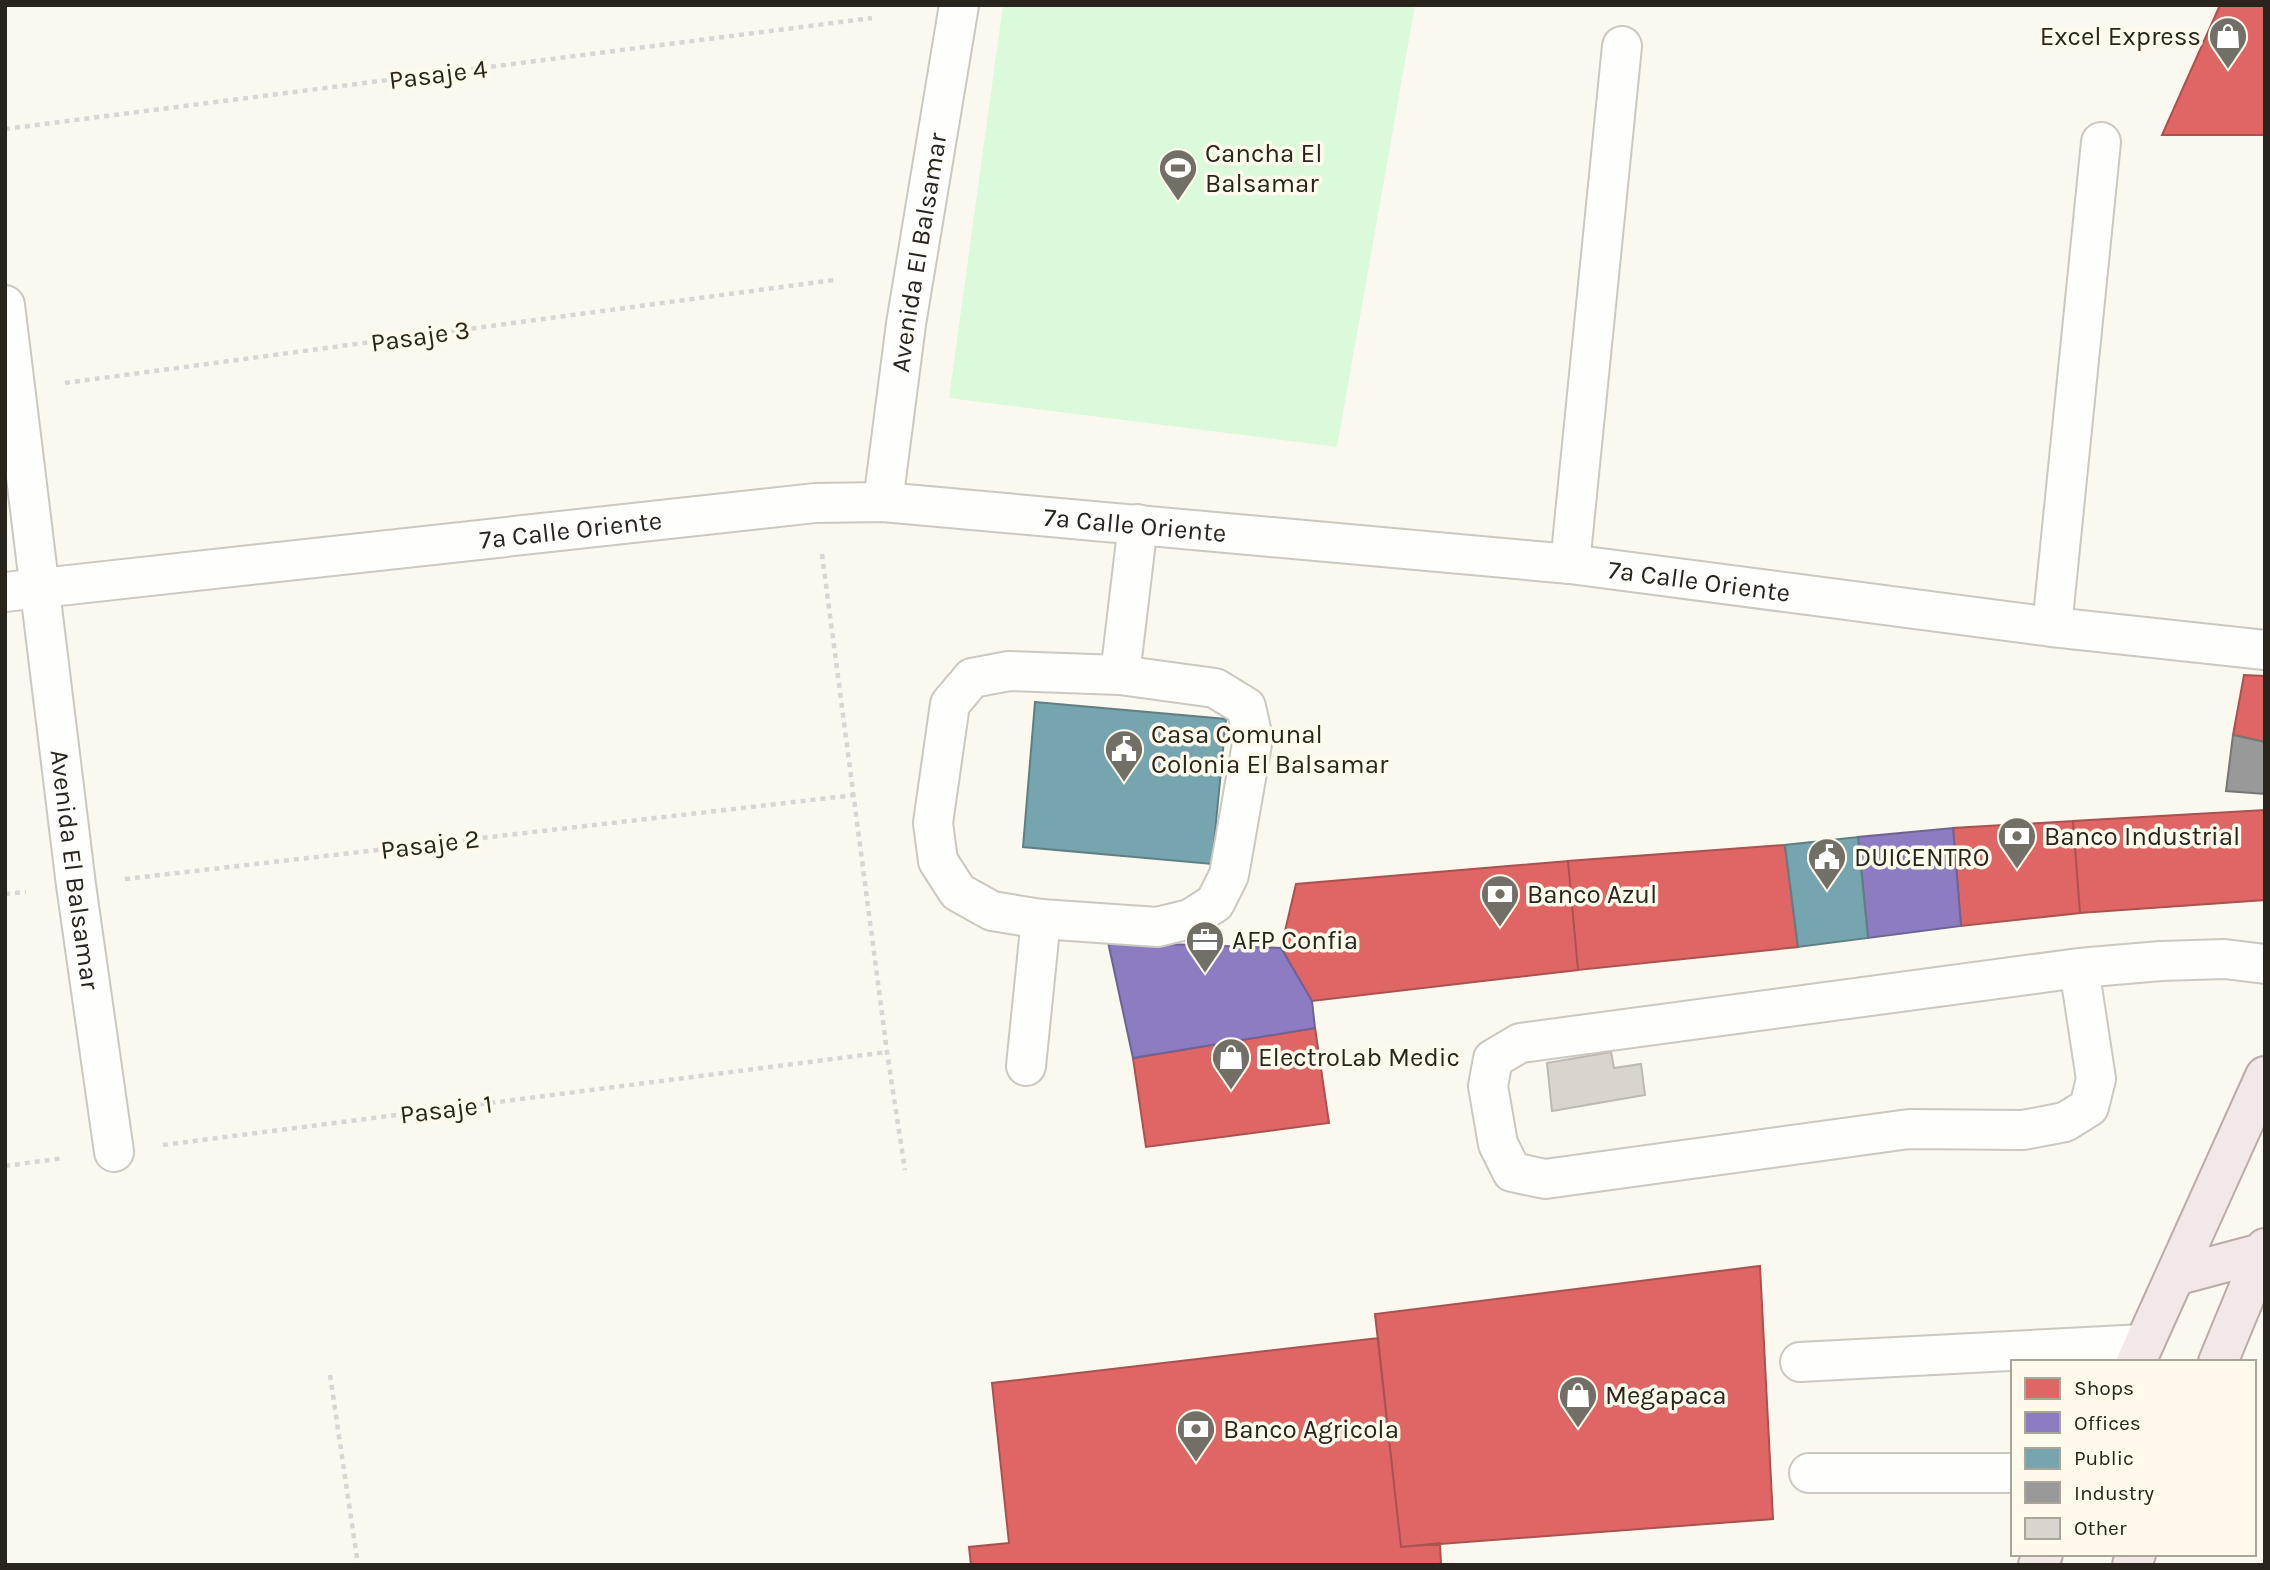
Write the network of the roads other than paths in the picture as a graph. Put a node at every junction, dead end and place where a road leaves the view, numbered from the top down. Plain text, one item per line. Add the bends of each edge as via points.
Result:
1 (959, 5) edge
2 (1622, 46) dead end
3 (2101, 142) dead end
4 (5, 305) edge
5 (883, 502) junction
6 (1138, 524) junction
7 (1570, 564) junction
8 (23, 590) edge
9 (2052, 626) junction
10 (2265, 650) edge
11 (1120, 675) junction
12 (1041, 919) junction
13 (2265, 964) edge
14 (2079, 968) junction
15 (1026, 1066) dead end
16 (2265, 1076) edge
17 (114, 1152) road end
18 (2264, 1251) edge
19 (2175, 1276) junction
20 (2140, 1353) edge
21 (2219, 1360) edge
22 (1800, 1362) dead end
23 (1809, 1474) dead end
24 (2011, 1474) edge

1 - 5 street, Avenida El Balsamar via 906,324
2 - 7 street
3 - 9 street
4 - 8 street, Avenida El Balsamar via 16,390
5 - 6 street, 7a Calle Oriente
5 - 8 street, 7a Calle Oriente via 815,503
6 - 7 street, 7a Calle Oriente
6 - 11 street
7 - 9 street, 7a Calle Oriente
8 - 17 street, Avenida El Balsamar via 76,885
9 - 10 street, 7a Calle Oriente
11 - 12 street via 1009,671 972,678 950,704 933,823 938,861 958,891 992,911
11 - 12 street via 1215,688 1246,707 1253,738 1228,875 1215,903 1190,919 1157,927
12 - 15 street
13 - 14 street via 2225,959
14 - 14 street via 1520,1043 1493,1059 1488,1086 1497,1144 1512,1172 1545,1179 1909,1129 2023,1130 2065,1122 2089,1107 2096,1079
16 - 19 main road
18 - 19 main road
18 - 21 main road
19 - 20 main road
20 - 22 street
23 - 24 street

